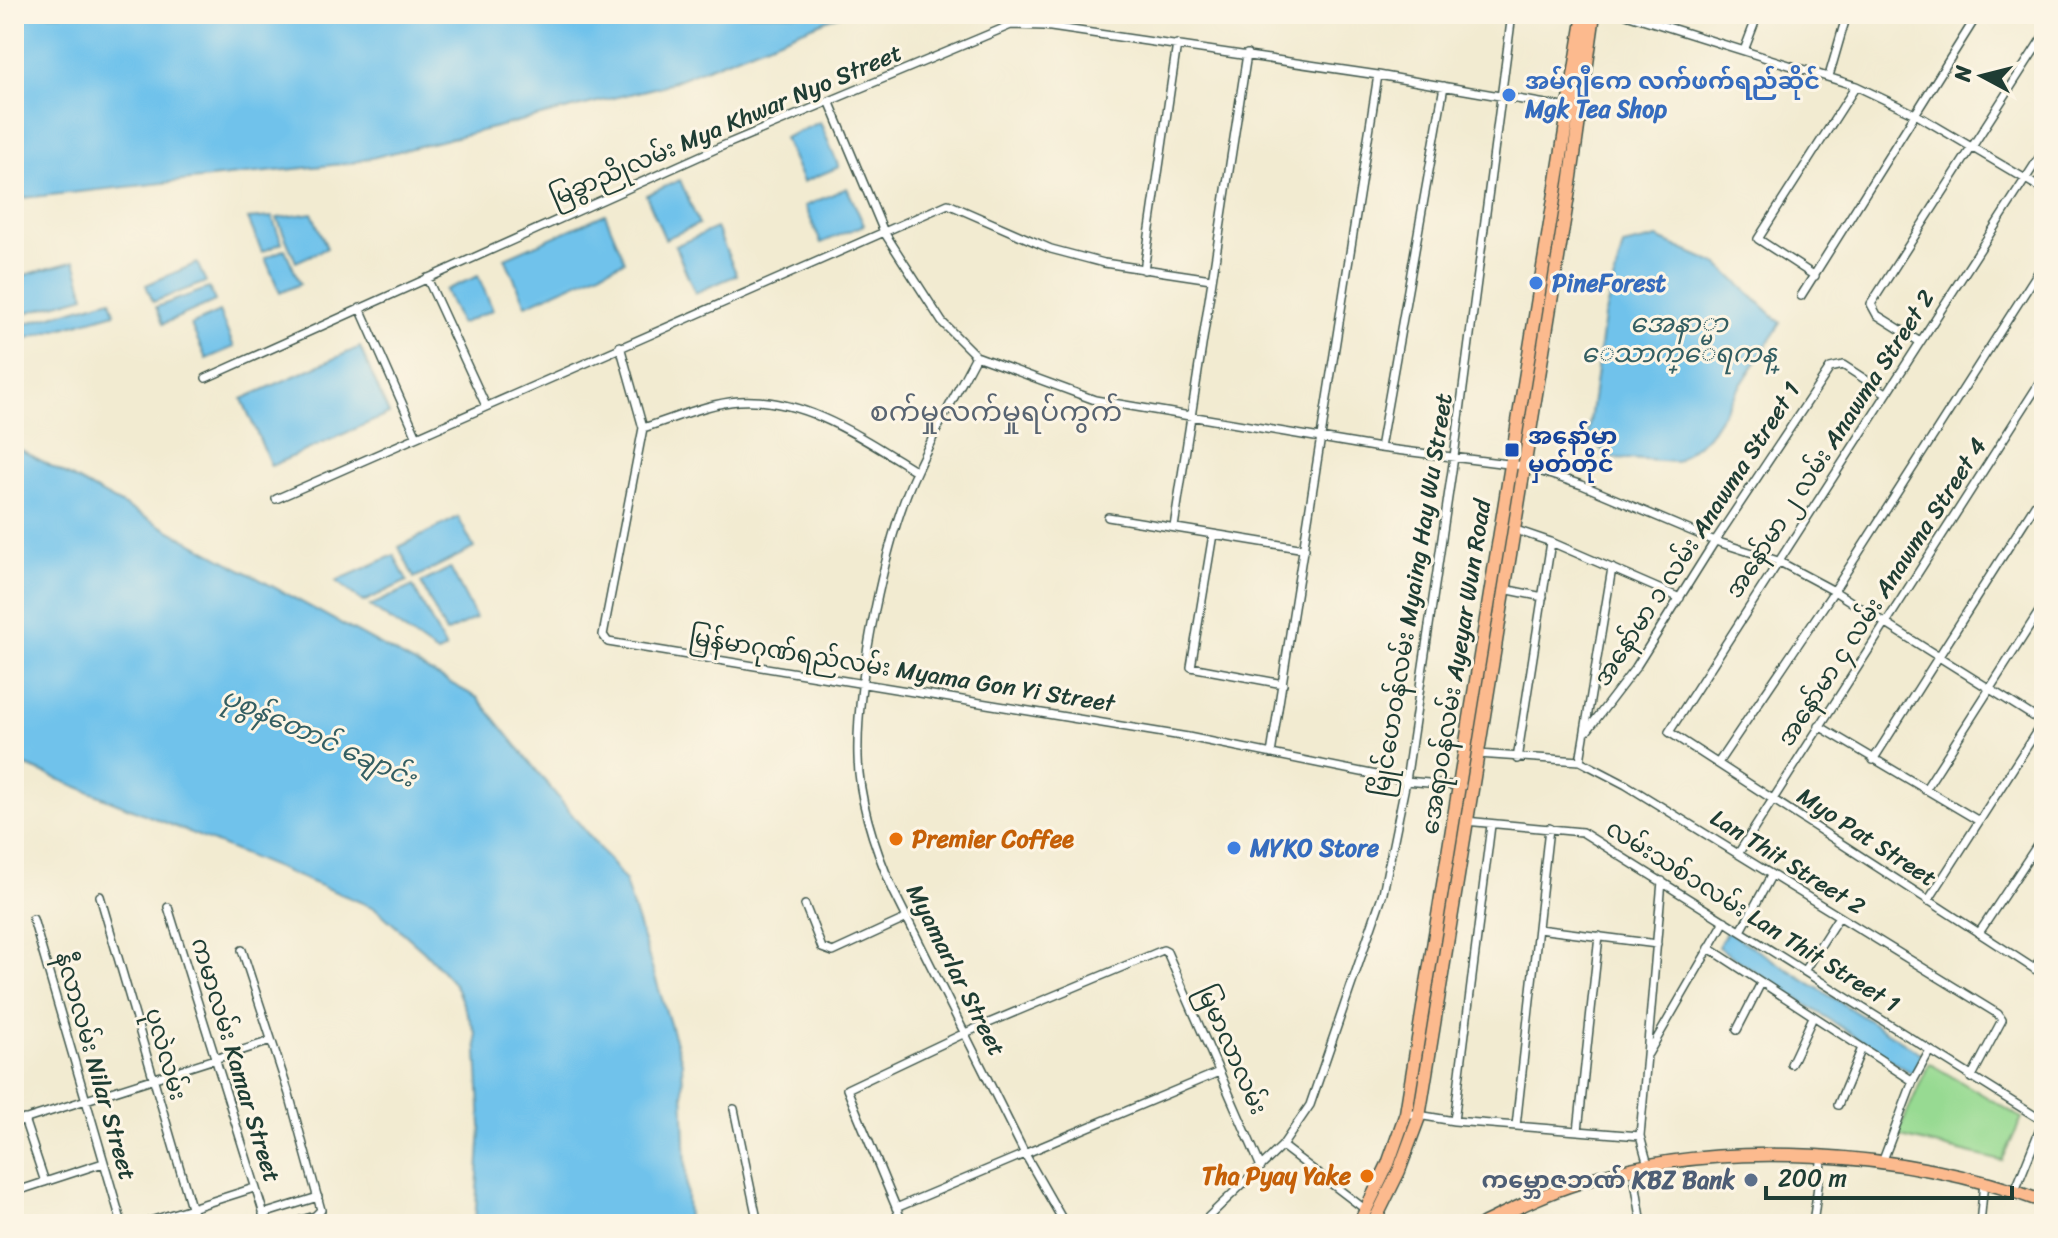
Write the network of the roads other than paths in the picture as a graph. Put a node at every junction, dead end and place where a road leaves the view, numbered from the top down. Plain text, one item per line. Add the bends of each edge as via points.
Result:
1 (1512, 14) edge
2 (1584, 14) edge
3 (1594, 14) edge
4 (1629, 14) edge
5 (1758, 14) edge
6 (1847, 14) edge
7 (1978, 14) edge
8 (2044, 35) edge
9 (1177, 44) junction
10 (1745, 48) junction
11 (1247, 54) junction
12 (1378, 75) junction
13 (1829, 76) junction
14 (1444, 86) junction
15 (1856, 86) junction
16 (1503, 96) junction
17 (830, 103) junction
18 (1575, 109) junction
19 (1917, 115) junction
20 (1973, 148) junction
21 (2044, 150) edge
22 (2025, 179) junction
23 (2044, 190) edge
24 (884, 232) junction
25 (2044, 263) edge
26 (1144, 270) junction
27 (1815, 276) junction
28 (427, 278) junction
29 (1211, 279) junction
30 (1801, 296) dead end
31 (360, 308) junction
32 (1920, 342) junction
33 (620, 346) junction
34 (976, 356) junction
35 (2044, 376) edge
36 (206, 378) dead end
37 (1886, 393) junction
38 (486, 406) junction
39 (1192, 416) junction
40 (643, 428) junction
41 (417, 437) junction
42 (1323, 437) junction
43 (1380, 448) junction
44 (1454, 457) junction
45 (1517, 465) junction
46 (916, 471) junction
47 (2044, 491) edge
48 (276, 499) dead end
49 (1108, 517) dead end
50 (1174, 527) junction
51 (1513, 529) junction
52 (1213, 534) junction
53 (1715, 541) junction
54 (1551, 542) junction
55 (1305, 549) junction
56 (1778, 561) junction
57 (1612, 568) junction
58 (1504, 589) junction
59 (1834, 591) junction
60 (1543, 597) junction
61 (1680, 598) junction
62 (2044, 604) edge
63 (1886, 624) junction
64 (1938, 657) junction
65 (1283, 684) junction
66 (863, 686) junction
67 (1989, 689) junction
68 (2044, 722) edge
69 (1819, 726) junction
70 (1587, 731) junction
71 (1669, 732) joint
72 (1271, 754) junction
73 (1478, 754) junction
74 (1517, 759) junction
75 (1873, 760) junction
76 (1580, 761) junction
77 (1718, 763) junction
78 (1406, 781) junction
79 (1466, 787) junction
80 (1925, 790) junction
81 (1773, 799) junction
82 (1460, 820) junction
83 (1979, 821) junction
84 (1491, 825) junction
85 (1549, 828) junction
86 (2044, 835) edge
87 (1738, 854) junction
88 (1771, 876) junction
89 (1662, 881) junction
90 (100, 896) dead end
91 (1928, 901) junction
92 (805, 905) dead end
93 (168, 907) dead end
94 (907, 918) junction
95 (1838, 918) junction
96 (33, 919) dead end
97 (1725, 921) junction
98 (1538, 929) junction
99 (1741, 931) junction
100 (1979, 933) junction
101 (1599, 936) junction
102 (1657, 944) junction
103 (1709, 948) junction
104 (242, 950) dead end
105 (2044, 953) edge
106 (2034, 969) junction
107 (1804, 971) junction
108 (2044, 975) edge
109 (1761, 983) junction
110 (1813, 1017) junction
111 (1737, 1030) dead end
112 (965, 1033) junction
113 (271, 1041) junction
114 (1862, 1048) junction
115 (1929, 1052) junction
116 (1646, 1056) junction
117 (214, 1058) junction
118 (1791, 1064) dead end
119 (1219, 1072) junction
120 (152, 1078) junction
121 (1971, 1078) junction
122 (1913, 1081) junction
123 (83, 1100) junction
124 (1838, 1105) dead end
125 (734, 1109) dead end
126 (1413, 1115) junction
127 (24, 1119) junction
128 (2043, 1119) edge
129 (1454, 1121) junction
130 (14, 1123) edge
131 (1516, 1126) junction
132 (1578, 1131) junction
133 (1640, 1136) junction
134 (1282, 1146) junction
135 (1025, 1154) junction
136 (1822, 1155) junction
137 (1883, 1160) junction
138 (103, 1163) junction
139 (1648, 1165) junction
140 (1261, 1167) junction
141 (1633, 1168) junction
142 (1985, 1181) junction
143 (45, 1182) junction
144 (254, 1188) junction
145 (2015, 1191) junction
146 (14, 1192) edge
147 (318, 1197) junction
148 (2044, 1202) edge
149 (191, 1208) junction
150 (896, 1208) junction
151 (1366, 1210) junction
152 (263, 1214) junction
153 (1210, 1217) junction
154 (1814, 1223) edge
155 (1871, 1223) edge
156 (122, 1224) edge
157 (141, 1224) edge
158 (196, 1224) edge
159 (267, 1224) edge
160 (288, 1224) edge
161 (758, 1224) edge
162 (903, 1224) edge
163 (1065, 1224) edge
164 (1201, 1224) edge
165 (1216, 1224) edge
166 (1359, 1224) edge
167 (1373, 1224) edge
168 (1483, 1224) edge
169 (1642, 1224) edge
170 (1742, 1224) edge
171 (1980, 1224) edge

1 - 16 street, မြိုင်ဟေဝန်လမ်း Myaing Hay Wu Street
2 - 18 main road
3 - 18 main road
4 - 10 street
5 - 10 street
6 - 13 street
7 - 19 street
8 - 20 street
9 - 11 street, မြခွာညိုလမ်း Mya Khwar Nyo Street
9 - 17 street, မြခွာညိုလမ်း Mya Khwar Nyo Street via 1011,25
9 - 26 street
10 - 13 street
11 - 12 street, မြခွာညိုလမ်း Mya Khwar Nyo Street
11 - 29 street
12 - 14 street, မြခွာညိုလမ်း Mya Khwar Nyo Street
12 - 42 street
13 - 15 street
14 - 16 street, မြခွာညိုလမ်း Mya Khwar Nyo Street
14 - 43 street
15 - 19 street
15 - 27 street via 1758,239
16 - 18 street, မြခွာညိုလမ်း Mya Khwar Nyo Street
16 - 44 street, မြိုင်ဟေဝန်လမ်း Myaing Hay Wu Street
17 - 24 street
17 - 28 street, မြခွာညိုလမ်း Mya Khwar Nyo Street
18 - 45 main road, အေရာဝန်လမ်း Ayeyar Wun Road
19 - 20 street
19 - 27 street
20 - 22 street
20 - 32 street via 1871,304 1877,315
21 - 22 street, အနော်မာ ၂ လမ်း Anawma Street 2
22 - 23 street
22 - 32 street, အနော်မာ ၂ လမ်း Anawma Street 2
24 - 26 street via 948,204 1051,249
24 - 33 street
24 - 34 street via 942,322
25 - 59 street
26 - 29 street
27 - 30 street
28 - 31 street, မြခွာညိုလမ်း Mya Khwar Nyo Street
28 - 38 street
29 - 39 street
31 - 36 street, မြခွာညိုလမ်း Mya Khwar Nyo Street
31 - 41 street
32 - 37 street, အနော်မာ ၂ လမ်း Anawma Street 2
33 - 38 street
33 - 40 street
34 - 39 street via 1095,400
34 - 46 street, Myamarlar Street
35 - 63 street, အနော်မာ ၄ လမ်း Anawma Street 4
37 - 53 street, အနော်မာ ၁ လမ်း Anawma Street 1 via 1843,365 1830,368
37 - 56 street, အနော်မာ ၂ လမ်း Anawma Street 2
38 - 41 street
39 - 42 street
39 - 50 street
40 - 46 street via 737,401 776,403 820,416
40 - 66 street, မြန်မာဂုဏ်ရည်လမ်း Myama Gon Yi Street via 603,635 608,642
41 - 48 street
42 - 43 street
42 - 55 street
43 - 44 street
44 - 45 street
44 - 78 street, မြိုင်ဟေဝန်လမ်း Myaing Hay Wu Street
45 - 51 main road, အေရာဝန်လမ်း Ayeyar Wun Road
45 - 53 street via 1582,485
45 - 79 main road, အေရာဝန်လမ်း Ayeyar Wun Road
46 - 66 street, Myamarlar Street via 887,563
47 - 64 street
49 - 50 street
50 - 52 street
51 - 54 street
51 - 58 main road, အေရာဝန်လမ်း Ayeyar Wun Road
52 - 55 street
52 - 65 street via 1191,667
53 - 56 street
53 - 61 street, အနော်မာ ၁ လမ်း Anawma Street 1
54 - 57 street
54 - 60 street
55 - 65 street
56 - 59 street
56 - 71 street, အနော်မာ ၂ လမ်း Anawma Street 2
57 - 61 street
57 - 70 street
58 - 60 street
58 - 73 main road, အေရာဝန်လမ်း Ayeyar Wun Road
59 - 63 street
59 - 77 street
60 - 74 street
61 - 70 street, အနော်မာ ၁ လမ်း Anawma Street 1
62 - 67 street
63 - 64 street
63 - 69 street, အနော်မာ ၄ လမ်း Anawma Street 4
64 - 67 street
64 - 75 street
65 - 72 street
66 - 72 street, မြန်မာဂုဏ်ရည်လမ်း Myama Gon Yi Street
66 - 94 street, Myamarlar Street via 858,759 865,800 883,867
67 - 68 street
67 - 80 street
68 - 83 street
69 - 75 street
69 - 81 street, အနော်မာ ၄ လမ်း Anawma Street 4
70 - 76 street
71 - 77 street, Myo Pat Street
72 - 78 street, မြန်မာဂုဏ်ရည်လမ်း Myama Gon Yi Street
73 - 74 street, Lan Thit Street 2
73 - 79 main road, အေရာဝန်လမ်း Ayeyar Wun Road
74 - 76 street, Lan Thit Street 2
75 - 80 street
76 - 87 street, Lan Thit Street 2
77 - 81 street, Myo Pat Street
78 - 79 street, မြန်မာဂုဏ်ရည်လမ်း Myama Gon Yi Street
78 - 134 street, မြိုင်ဟေဝန်လမ်း Myaing Hay Wu Street via 1364,956 1310,1105
79 - 82 main road, အေရာဝန်လမ်း Ayeyar Wun Road
80 - 83 street
81 - 87 street, အနော်မာ ၄ လမ်း Anawma Street 4
81 - 91 street, Myo Pat Street
82 - 84 street, လမ်းသစ်၁လမ်း Lan Thit Street 1
82 - 126 main road, အေရာဝန်လမ်း Ayeyar Wun Road
83 - 91 street
84 - 85 street, လမ်းသစ်၁လမ်း Lan Thit Street 1
84 - 129 street
85 - 89 street, လမ်းသစ်၁လမ်း Lan Thit Street 1 via 1582,832
85 - 98 street
86 - 100 street
87 - 88 street, Lan Thit Street 2
88 - 95 street, Lan Thit Street 2
88 - 99 street
89 - 97 street, လမ်းသစ်၁လမ်း Lan Thit Street 1
89 - 102 street
90 - 120 street, ပုလဲလမ်း
91 - 100 street, Myo Pat Street
92 - 94 street via 822,948 833,952
93 - 117 street, ကမာလမ်း Kamar Street
94 - 112 street, Myamarlar Street
95 - 107 street
95 - 121 street, Lan Thit Street 2 via 2002,1016
96 - 123 street, နီလာလမ်း Nilar Street
97 - 99 street, လမ်းသစ်၁လမ်း Lan Thit Street 1
97 - 103 street
98 - 101 street
98 - 131 street
99 - 107 street, လမ်းသစ်၁လမ်း Lan Thit Street 1
100 - 106 street, Myo Pat Street
101 - 102 street
101 - 132 street
102 - 116 street
103 - 109 street
103 - 116 street
104 - 113 street
105 - 106 street
106 - 108 street, Myo Pat Street
107 - 115 street, လမ်းသစ်၁လမ်း Lan Thit Street 1
109 - 110 street
109 - 111 street
110 - 114 street
110 - 118 street
112 - 119 street, မြမာလာလမ်း via 1165,951
112 - 135 street, Myamarlar Street
112 - 150 street via 847,1089
113 - 117 street
113 - 147 street
114 - 122 street
114 - 124 street
115 - 121 street, လမ်းသစ်၁လမ်း Lan Thit Street 1
115 - 122 street
116 - 133 street
117 - 120 street
117 - 144 street, ကမာလမ်း Kamar Street
119 - 135 street
119 - 140 street, မြမာလာလမ်း
120 - 123 street
120 - 149 street, ပုလဲလမ်း
121 - 128 street, လမ်းသစ်၁လမ်း Lan Thit Street 1
122 - 137 street
123 - 127 street
123 - 138 street, နီလာလမ်း Nilar Street
125 - 161 street
126 - 129 street
126 - 151 main road, အေရာဝန်လမ်း Ayeyar Wun Road
126 - 167 main road, အေရာဝန်လမ်း Ayeyar Wun Road via 1399,1171
127 - 130 street
127 - 143 street
128 - 145 street
129 - 131 street
131 - 132 street
132 - 133 street
133 - 139 street
134 - 140 street, မြိုင်ဟေဝန်လမ်း Myaing Hay Wu Street
134 - 151 street
135 - 150 street
135 - 163 street, Myamarlar Street
136 - 137 main road
136 - 139 main road
136 - 154 street
137 - 142 main road
138 - 143 street
138 - 156 street, နီလာလမ်း Nilar Street
139 - 141 main road
140 - 153 street, မြိုင်ဟေဝန်လမ်း Myaing Hay Wu Street
141 - 168 main road via 1557,1190
141 - 169 street
142 - 145 main road
142 - 171 street
143 - 146 street
144 - 149 street
144 - 152 street, ကမာလမ်း Kamar Street
145 - 148 main road
147 - 152 street
147 - 160 street via 321,1210 315,1216
149 - 157 street
149 - 158 street, ပုလဲလမ်း
150 - 162 street
151 - 166 main road, အေရာဝန်လမ်း Ayeyar Wun Road
152 - 159 street, ကမာလမ်း Kamar Street
153 - 164 street, မြိုင်ဟေဝန်လမ်း Myaing Hay Wu Street
153 - 165 street
154 - 155 street
154 - 170 street

